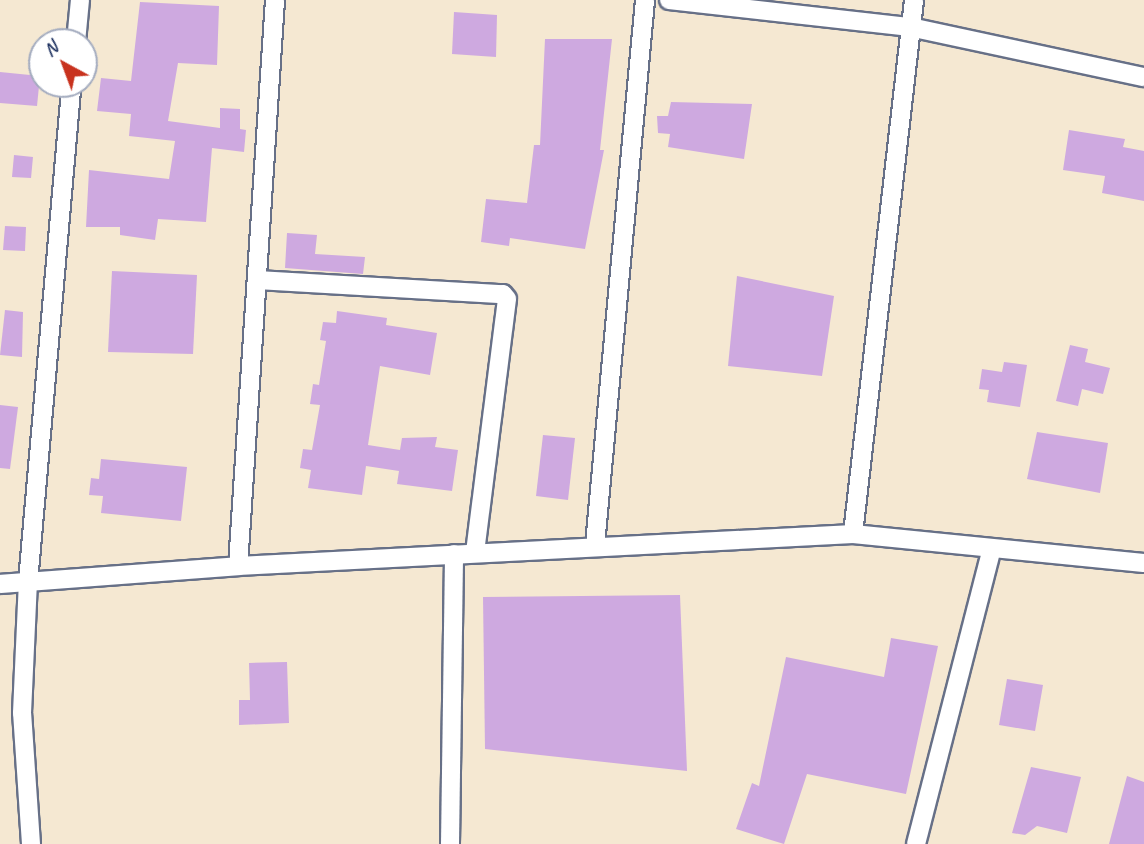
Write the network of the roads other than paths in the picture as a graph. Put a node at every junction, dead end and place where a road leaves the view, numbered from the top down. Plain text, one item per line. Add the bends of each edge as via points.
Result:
1 (80, 0) edge
2 (275, 0) edge
3 (645, 0) edge
4 (668, 0) edge
5 (914, 0) edge
6 (690, 1) edge
7 (910, 27) junction
8 (77, 28) edge
9 (1144, 76) edge
10 (71, 98) edge
11 (257, 280) junction
12 (853, 534) junction
13 (595, 545) junction
14 (992, 549) junction
15 (475, 552) junction
16 (454, 554) junction
17 (1144, 563) edge
18 (238, 566) junction
19 (28, 582) junction
20 (0, 584) edge
21 (30, 844) edge
22 (450, 844) edge
23 (916, 844) edge

1 - 8 street
2 - 11 street
3 - 13 street
4 - 6 street
5 - 7 street
6 - 7 street
7 - 9 street
7 - 12 street
10 - 19 street
11 - 15 street via 503,294 507,299
11 - 18 street
12 - 13 street
12 - 14 street
13 - 15 street
14 - 17 street
14 - 23 street
15 - 16 street
16 - 18 street
16 - 22 street
18 - 19 street
19 - 20 street
19 - 21 street via 22,713

